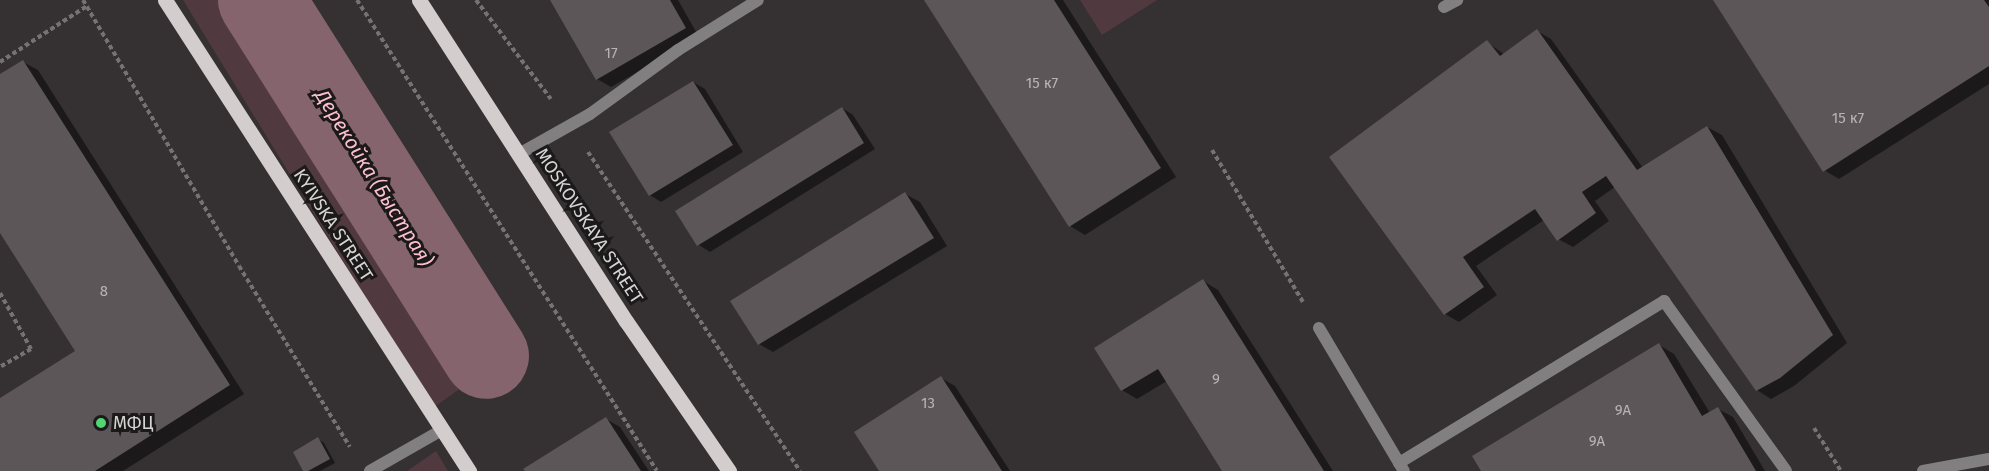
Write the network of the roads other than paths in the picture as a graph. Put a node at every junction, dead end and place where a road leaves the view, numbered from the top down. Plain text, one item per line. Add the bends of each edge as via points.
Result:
1 (165, 0) edge
2 (419, 0) edge
3 (758, 0) edge
4 (1457, 0) edge
5 (1444, 8) dead end
6 (519, 154) junction
7 (1319, 328) road end
8 (442, 430) junction
9 (1989, 459) edge
10 (1402, 467) edge
11 (370, 471) edge
12 (469, 471) edge
13 (729, 471) edge
14 (1786, 471) edge
15 (1923, 471) edge

1 - 8 main road, KYIVSKA STREET
2 - 6 main road, MOSKOVSKAYA STREET
3 - 6 street via 678,50 590,114
4 - 5 street
6 - 13 main road, MOSKOVSKAYA STREET via 626,321
7 - 10 street
8 - 11 street
8 - 12 main road, KYIVSKA STREET
9 - 15 street
10 - 14 street via 1664,301

